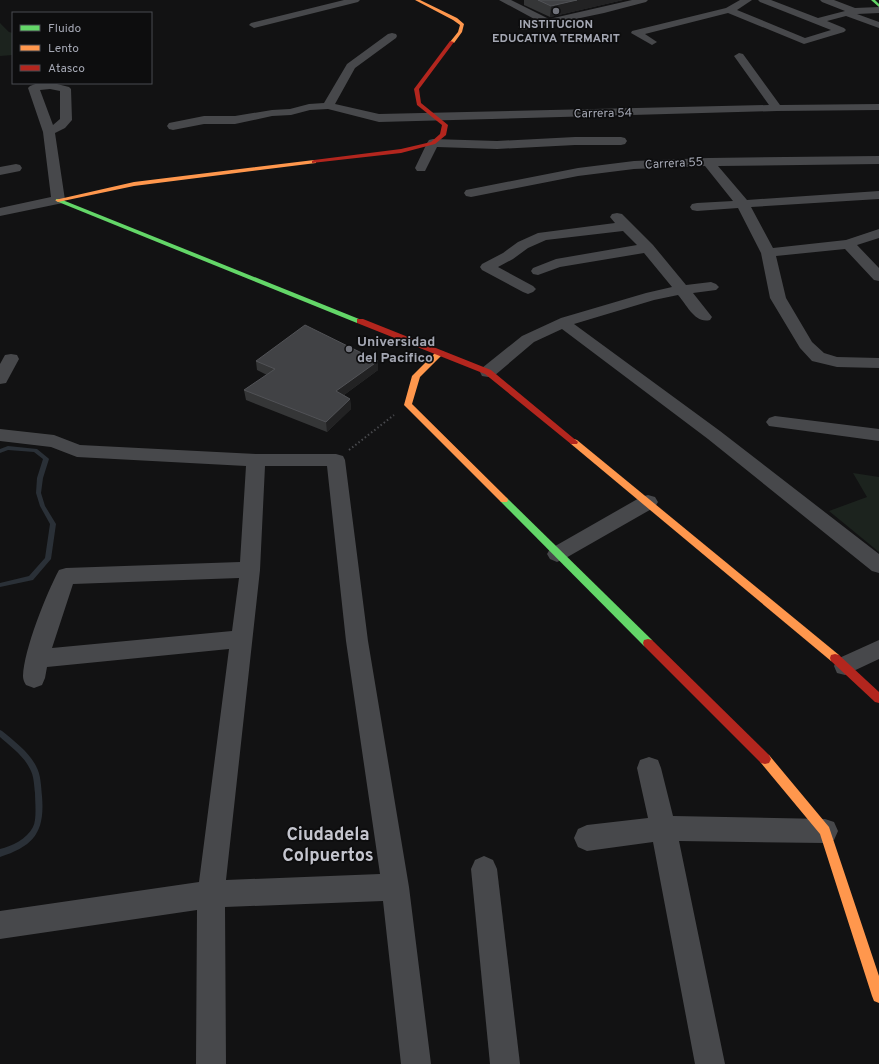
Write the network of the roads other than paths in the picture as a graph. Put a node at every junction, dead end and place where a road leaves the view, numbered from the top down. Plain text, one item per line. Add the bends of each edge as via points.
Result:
1 (355, 0) edge
2 (417, 0) edge
3 (504, 0) edge
4 (643, 0) edge
5 (747, 0) edge
6 (762, 0) edge
7 (825, 0) edge
8 (873, 0) edge
9 (879, 6) edge
10 (729, 10) junction
11 (879, 10) edge
12 (851, 13) junction
13 (546, 21) junction
14 (818, 21) junction
15 (254, 25) dead end
16 (879, 25) edge
17 (523, 26) dead end
18 (392, 36) dead end
19 (652, 42) dead end
20 (739, 56) dead end
21 (328, 106) junction
22 (777, 108) junction
23 (879, 108) edge
24 (432, 116) junction
25 (173, 126) dead end
26 (49, 132) dead end
27 (622, 141) dead end
28 (432, 143) junction
29 (879, 160) edge
30 (708, 162) junction
31 (16, 168) dead end
32 (421, 168) dead end
33 (0, 171) edge
34 (471, 193) dead end
35 (879, 195) edge
36 (58, 200) junction
37 (743, 204) junction
38 (697, 207) dead end
39 (0, 212) edge
40 (614, 214) dead end
41 (626, 226) junction
42 (879, 233) edge
43 (848, 244) junction
44 (524, 245) junction
45 (648, 248) junction
46 (768, 253) junction
47 (556, 264) junction
48 (538, 271) dead end
49 (879, 277) edge
50 (711, 287) dead end
51 (528, 289) dead end
52 (682, 290) junction
53 (704, 317) dead end
54 (563, 323) junction
55 (440, 353) junction
56 (11, 359) dead end
57 (879, 363) edge
58 (488, 372) junction
59 (0, 379) edge
60 (775, 422) dead end
61 (0, 435) edge
62 (879, 435) edge
63 (256, 460) junction
64 (648, 502) junction
65 (557, 554) junction
66 (879, 565) edge
67 (250, 570) junction
68 (242, 639) junction
69 (879, 649) edge
70 (845, 666) junction
71 (879, 699) edge
72 (649, 768) dead end
73 (663, 828) junction
74 (825, 831) junction
75 (587, 838) dead end
76 (484, 869) dead end
77 (395, 887) junction
78 (211, 894) junction
79 (0, 925) edge
80 (879, 996) edge
81 (211, 1064) edge
82 (416, 1064) edge
83 (505, 1064) edge
84 (710, 1064) edge

1 - 15 street
2 - 24 main road via 462,25 460,32 416,89 419,104
3 - 13 street
4 - 13 street
5 - 10 street
6 - 14 street
7 - 12 street
8 - 9 main road
10 - 14 street via 804,41 841,30
10 - 19 street via 636,33
11 - 12 street
12 - 14 street
12 - 16 street
13 - 17 street
18 - 21 street via 351,66
20 - 22 street
21 - 24 street, Carrera 54 via 379,118
21 - 25 street, Carrera 54
22 - 23 street, Carrera 54
22 - 24 street, Carrera 54
24 - 28 main road via 445,125 443,135
26 - 36 street
27 - 28 street via 497,145
28 - 32 street
28 - 36 main road via 401,151 134,184
29 - 30 street, Carrera 55
30 - 34 street, Carrera 55 via 634,165 578,172
30 - 37 street
31 - 33 street
35 - 37 street
36 - 39 street
36 - 55 main road
37 - 38 street
37 - 46 street
40 - 41 street
41 - 44 street via 543,236
41 - 45 street
42 - 43 street
43 - 46 street
43 - 49 street
44 - 47 street
44 - 51 street via 487,267
45 - 47 street
45 - 52 street
46 - 57 street via 778,298 806,345 818,357 837,362
47 - 48 street
50 - 52 street
52 - 53 street
52 - 54 street via 650,296
54 - 58 street via 528,339
54 - 66 street via 714,435
55 - 58 main road
55 - 65 main road via 416,376 408,405
56 - 59 street
58 - 64 main road
60 - 62 street
61 - 63 street via 54,441 77,451
63 - 67 street
63 - 77 street via 336,460 357,640
64 - 65 street
64 - 70 main road
65 - 74 main road via 772,765
67 - 68 street
67 - 68 street via 66,576 47,623 36,669
68 - 78 street
69 - 70 street
70 - 71 main road
72 - 73 street
73 - 74 street
73 - 75 street
73 - 84 street
74 - 80 main road
76 - 83 street
77 - 78 street
77 - 82 street
78 - 79 street
78 - 81 street

